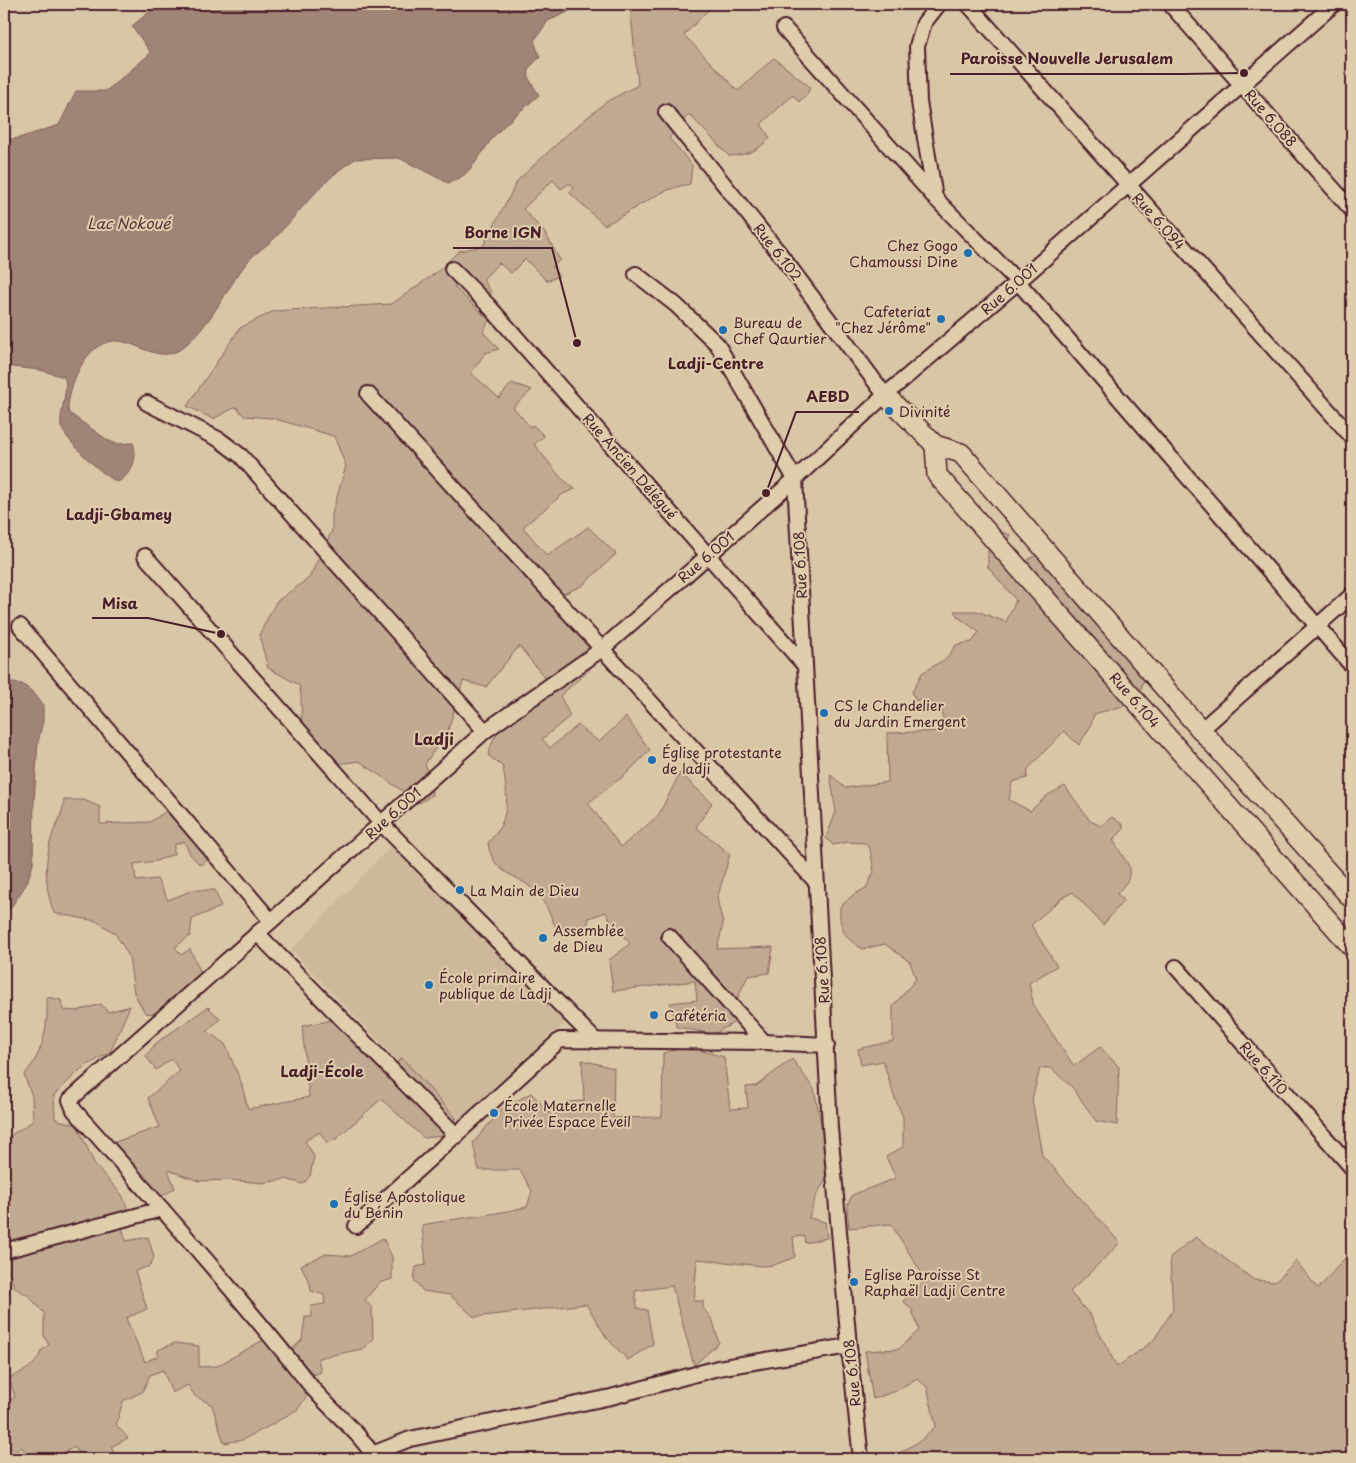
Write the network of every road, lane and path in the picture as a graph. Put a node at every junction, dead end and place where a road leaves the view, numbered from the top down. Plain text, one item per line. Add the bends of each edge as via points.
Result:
1 (939, 4) edge
2 (968, 4) edge
3 (1170, 4) edge
4 (1334, 4) edge
5 (784, 28) dead end
6 (1241, 85) junction
7 (666, 112) dead end
8 (1127, 186) junction
9 (936, 199) junction
10 (1352, 210) edge
11 (452, 269) dead end
12 (636, 274) dead end
13 (1018, 282) junction
14 (368, 394) dead end
15 (885, 395) junction
16 (147, 403) dead end
17 (1352, 437) edge
18 (935, 445) junction
19 (795, 479) junction
20 (708, 555) junction
21 (144, 556) dead end
22 (1352, 595) edge
23 (20, 626) dead end
24 (1317, 626) junction
25 (602, 649) junction
26 (805, 666) junction
27 (1352, 666) edge
28 (1201, 730) junction
29 (485, 731) junction
30 (381, 823) junction
31 (816, 882) junction
32 (1352, 899) edge
33 (271, 921) junction
34 (257, 934) junction
35 (670, 936) dead end
36 (1352, 947) edge
37 (1176, 967) dead end
38 (596, 1041) junction
39 (764, 1042) junction
40 (827, 1046) junction
41 (457, 1136) junction
42 (1352, 1168) edge
43 (162, 1209) junction
44 (356, 1226) dead end
45 (4, 1251) edge
46 (849, 1346) junction
47 (374, 1457) edge
48 (861, 1459) edge

1 - 9 street via 924,24 917,46 919,102
2 - 8 street, Rue 6.094
3 - 6 street, Rue 6.088
4 - 6 street, Rue 6.001
5 - 9 street
6 - 8 street, Rue 6.001
6 - 10 street, Rue 6.088
7 - 15 street, Rue 6.102 via 780,254
8 - 13 street, Rue 6.001
8 - 17 street, Rue 6.094
9 - 13 street
11 - 20 street, Rue Ancien Délégué via 488,305
12 - 19 street via 676,305 717,344
13 - 15 street, Rue 6.001
13 - 24 street
14 - 25 street
15 - 18 street
15 - 19 street, Rue 6.001
16 - 29 street via 220,440 247,462
18 - 28 street via 961,453
18 - 36 street, Rue 6.104 via 937,475
19 - 20 street, Rue 6.001
19 - 26 street, Rue 6.108
20 - 25 street, Rue 6.001
20 - 26 street, Rue Ancien Délégué
21 - 30 street
22 - 24 street
23 - 33 street
24 - 27 street
24 - 28 street
25 - 29 street, Rue 6.001
25 - 31 street
26 - 31 street, Rue 6.108
28 - 32 street
29 - 30 street, Rue 6.001
30 - 33 street, Rue 6.001
30 - 38 street
31 - 40 street, Rue 6.108
33 - 34 street, Rue 6.001
34 - 41 street
34 - 43 street, Rue 6.001 via 70,1100 74,1110
35 - 39 street
37 - 42 street, Rue 6.110
38 - 39 street
38 - 41 street via 560,1040
39 - 40 street
40 - 46 street, Rue 6.108 via 830,1128
41 - 44 street
43 - 45 street
43 - 47 street
46 - 47 street via 718,1368 611,1397 410,1439
46 - 48 street, Rue 6.108

